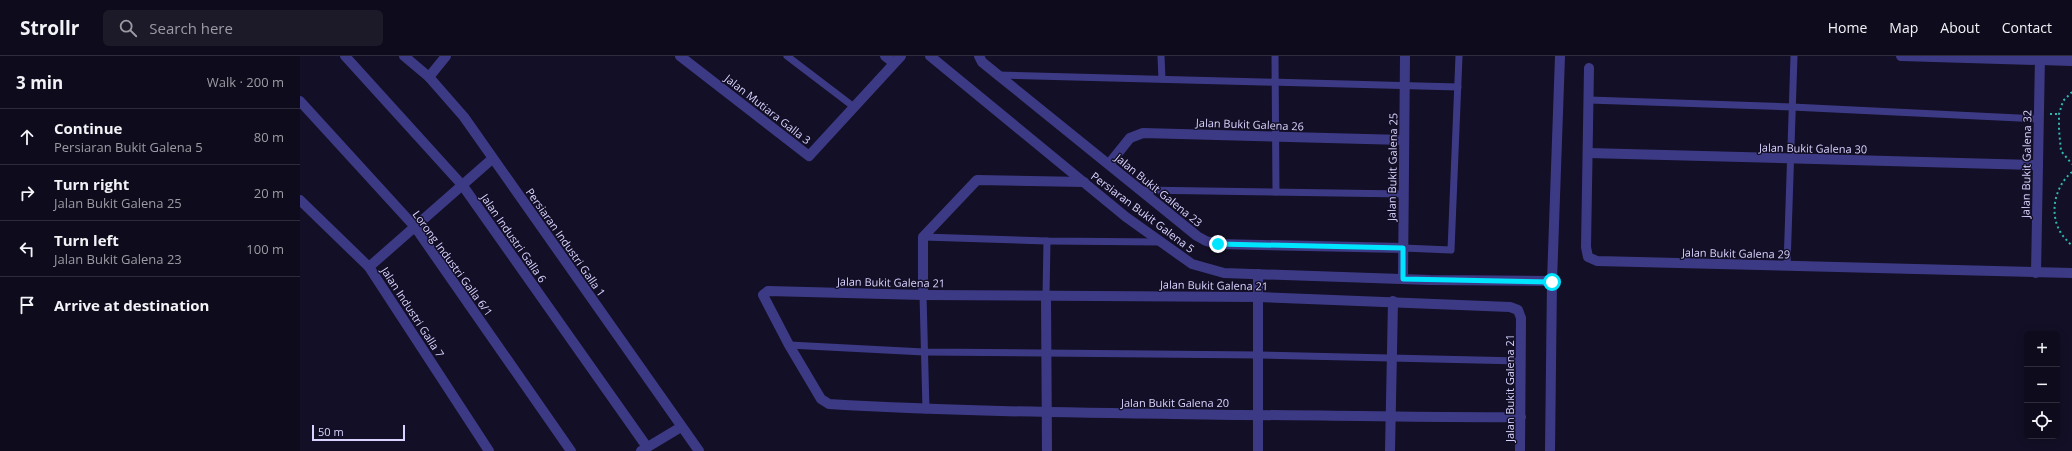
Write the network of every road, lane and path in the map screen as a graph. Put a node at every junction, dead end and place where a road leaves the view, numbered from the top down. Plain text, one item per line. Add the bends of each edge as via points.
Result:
1 (345, 56) edge
2 (404, 56) edge
3 (446, 56) edge
4 (680, 56) edge
5 (786, 56) edge
6 (885, 56) edge
7 (930, 56) edge
8 (1161, 56) edge
9 (1275, 56) edge
10 (1405, 56) edge
11 (1459, 56) edge
12 (1560, 56) edge
13 (1794, 56) edge
14 (1901, 56) edge
15 (2040, 58) edge
16 (980, 59) edge
17 (898, 60) edge
18 (2072, 62) edge
19 (1589, 68) dead end
20 (998, 75) junction
21 (429, 77) junction
22 (1162, 79) junction
23 (1275, 82) junction
24 (1404, 85) junction
25 (1458, 87) junction
26 (2072, 92) edge
27 (1589, 100) junction
28 (300, 101) edge
29 (1792, 106) junction
30 (854, 107) junction
31 (2059, 114) junction
32 (2042, 117) junction
33 (1275, 136) junction
34 (1404, 140) junction
35 (1588, 153) junction
36 (492, 159) junction
37 (1790, 159) junction
38 (1109, 164) junction
39 (2072, 164) edge
40 (2038, 165) junction
41 (2072, 172) edge
42 (1084, 182) junction
43 (463, 186) junction
44 (1140, 190) junction
45 (1276, 192) junction
46 (1404, 194) junction
47 (300, 200) edge
48 (415, 227) junction
49 (922, 237) junction
50 (1047, 241) junction
51 (1162, 242) junction
52 (2072, 244) edge
53 (1403, 248) junction
54 (1787, 266) junction
55 (369, 267) junction
56 (2036, 273) junction
57 (2072, 273) edge
58 (1258, 274) junction
59 (1403, 279) junction
60 (1552, 282) junction
61 (923, 295) junction
62 (1046, 296) junction
63 (1258, 297) junction
64 (1393, 301) junction
65 (789, 345) junction
66 (924, 352) junction
67 (1046, 352) junction
68 (1258, 355) junction
69 (1392, 358) junction
70 (1521, 360) junction
71 (926, 410) junction
72 (1046, 413) junction
73 (1258, 415) junction
74 (1521, 417) junction
75 (1391, 418) junction
76 (681, 427) junction
77 (644, 449) edge
78 (488, 451) edge
79 (571, 451) edge
80 (699, 451) edge
81 (1047, 451) edge
82 (1258, 451) edge
83 (1390, 451) edge
84 (1520, 451) edge
85 (1550, 451) edge

1 - 43 street, Jalan Industri Galla 6
2 - 21 street, Persiaran Industri Galla 1
3 - 21 street
4 - 30 street, Jalan Mutiara Galla 3 via 809,156
5 - 30 lane
6 - 17 street
7 - 42 street, Persiaran Bukit Galena 5
8 - 22 lane
9 - 23 lane
10 - 24 street, Jalan Bukit Galena 25
11 - 25 lane
12 - 60 street
13 - 29 lane
14 - 15 street
15 - 18 street
15 - 32 street, Jalan Bukit Galena 32
16 - 20 street, Jalan Bukit Galena 23
17 - 30 street, Jalan Mutiara Galla 3
19 - 27 street, Jalan Bukit Galena 29
20 - 22 lane
20 - 38 street, Jalan Bukit Galena 23
21 - 36 street, Persiaran Industri Galla 1 via 464,117
22 - 23 lane
23 - 24 lane
23 - 33 lane
24 - 25 lane
24 - 34 street, Jalan Bukit Galena 25
25 - 53 lane via 1451,250
26 - 31 path via 2063,101
27 - 29 lane
27 - 35 street, Jalan Bukit Galena 29
28 - 48 street, Lorong Industri Galla 6/1
29 - 32 lane
29 - 37 lane
31 - 32 path
31 - 39 path via 2061,151
32 - 40 street, Jalan Bukit Galena 32
33 - 34 street, Jalan Bukit Galena 26
33 - 38 street, Jalan Bukit Galena 26 via 1143,133 1130,138
33 - 45 lane
34 - 46 street, Jalan Bukit Galena 25
35 - 37 street, Jalan Bukit Galena 30
35 - 54 street, Jalan Bukit Galena 29 via 1588,257 1597,261
36 - 43 street
36 - 76 street, Persiaran Industri Galla 1
37 - 40 street, Jalan Bukit Galena 30
37 - 54 lane
38 - 44 street, Jalan Bukit Galena 23
40 - 56 street, Jalan Bukit Galena 32
41 - 52 path via 2063,180 2058,192 2055,214 2060,232
42 - 49 street via 977,180
42 - 51 street, Persiaran Bukit Galena 5 via 1126,217
43 - 48 street
43 - 77 street, Jalan Industri Galla 6
44 - 45 lane
44 - 53 street, Jalan Bukit Galena 23 via 1197,236 1218,244
45 - 46 lane
46 - 53 street, Jalan Bukit Galena 25
47 - 55 street, Jalan Industri Galla 7
48 - 55 street
48 - 79 street, Lorong Industri Galla 6/1
49 - 50 lane
49 - 61 street
50 - 51 lane
50 - 62 lane
51 - 58 street, Persiaran Bukit Galena 5 via 1192,264 1224,273
53 - 59 street, Jalan Bukit Galena 25
54 - 56 street, Jalan Bukit Galena 29
55 - 78 street, Jalan Industri Galla 7
56 - 57 street, Jalan Bukit Galena 29
58 - 59 street, Persiaran Bukit Galena 5
58 - 63 street
59 - 60 street, Persiaran Bukit Galena 5
60 - 85 street
61 - 62 street, Jalan Bukit Galena 21
61 - 65 street, Jalan Bukit Galena 21 via 768,291 763,295 763,299
61 - 66 lane
62 - 63 street, Jalan Bukit Galena 21
62 - 67 street
63 - 64 street, Jalan Bukit Galena 21
63 - 68 street
64 - 69 street
64 - 70 street, Jalan Bukit Galena 21 via 1510,307 1518,310 1521,318
65 - 66 lane
65 - 71 street, Jalan Bukit Galena 20 via 821,399 829,404
66 - 67 lane
66 - 71 lane
67 - 68 lane
67 - 72 street
68 - 69 lane
68 - 73 street
69 - 70 lane
69 - 75 street
70 - 74 street, Jalan Bukit Galena 21
71 - 72 street, Jalan Bukit Galena 20
72 - 73 street, Jalan Bukit Galena 20
72 - 81 street
73 - 75 street, Jalan Bukit Galena 20
73 - 82 street
74 - 75 street, Jalan Bukit Galena 20
74 - 84 street, Jalan Bukit Galena 21
75 - 83 street
76 - 77 street
76 - 80 street, Persiaran Industri Galla 1

